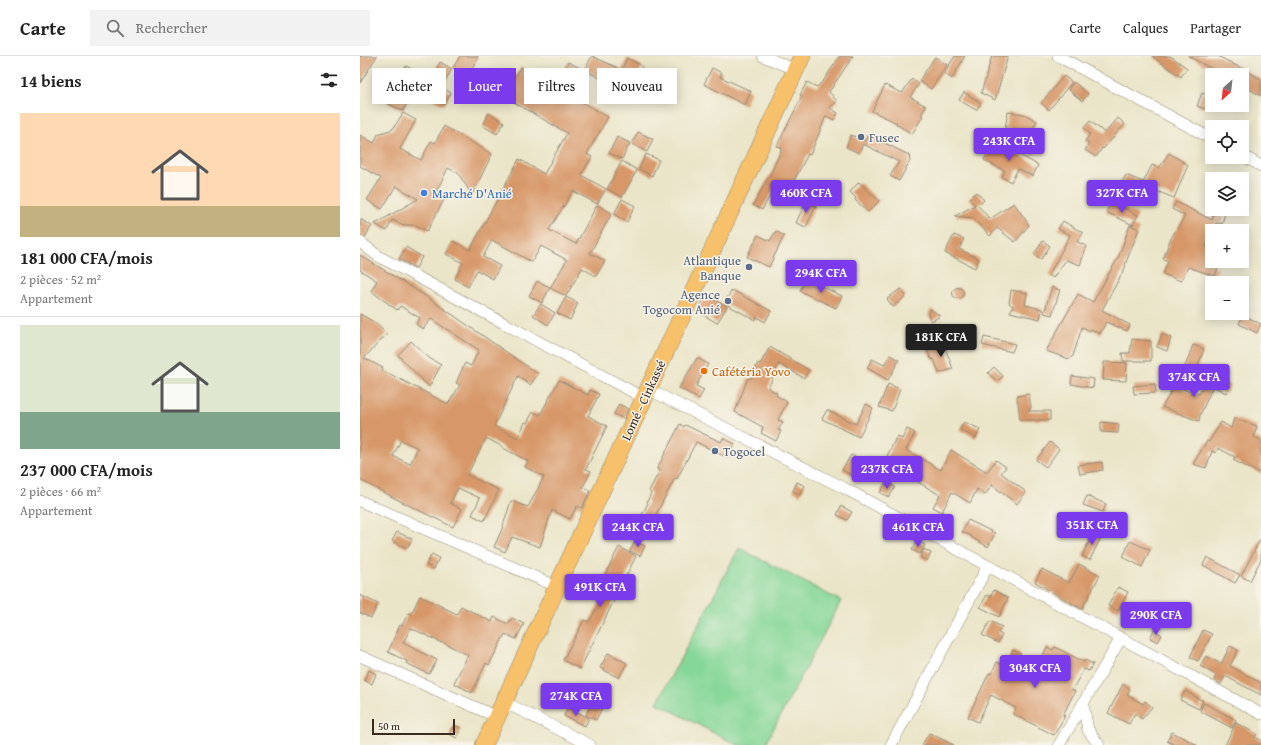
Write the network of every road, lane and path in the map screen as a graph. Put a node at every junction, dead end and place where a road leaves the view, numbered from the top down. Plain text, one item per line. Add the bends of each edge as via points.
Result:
1 (763, 56) edge
2 (1058, 56) edge
3 (799, 63) edge
4 (1205, 135) edge
5 (1249, 159) edge
6 (1261, 166) edge
7 (360, 242) edge
8 (646, 393) junction
9 (360, 501) edge
10 (988, 566) junction
11 (558, 587) junction
12 (1121, 638) junction
13 (360, 656) edge
14 (1083, 704) junction
15 (500, 710) junction
16 (1261, 714) edge
17 (484, 745) edge
18 (590, 745) edge
19 (891, 745) edge
20 (1059, 745) edge
21 (1099, 745) edge

1 - 3 street
2 - 4 street
3 - 8 highway, Lomé - Cinkassé
5 - 6 street
7 - 8 street via 378,256
8 - 10 street via 844,488
8 - 11 highway, Lomé - Cinkassé
9 - 11 street
10 - 12 street
10 - 19 street
11 - 15 highway, Lomé - Cinkassé
12 - 14 street
12 - 16 street
13 - 15 street
14 - 20 street
14 - 21 street via 1088,730
15 - 17 highway, Lomé - Cinkassé
15 - 18 street

